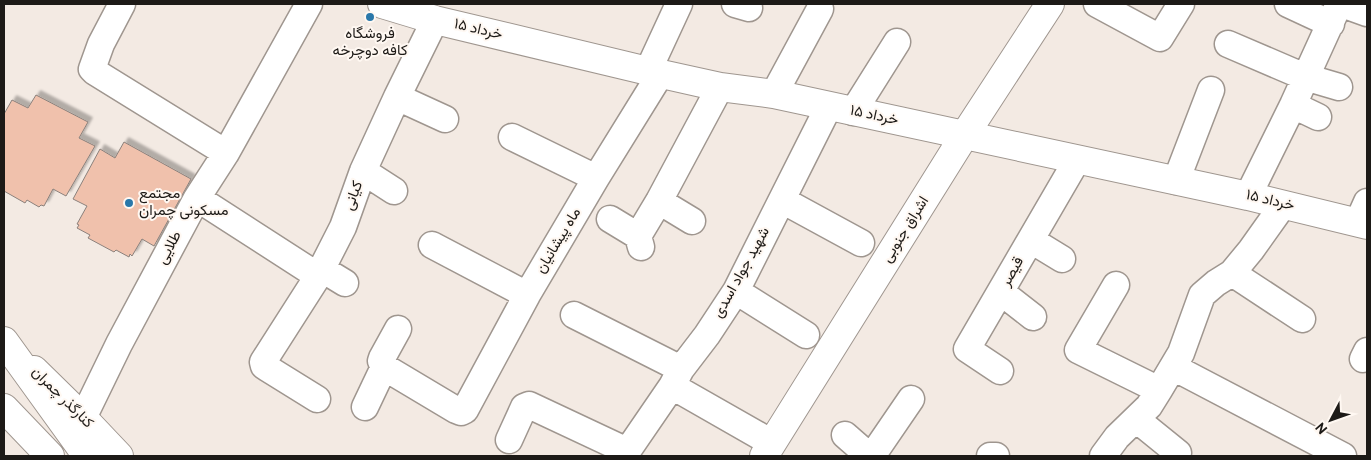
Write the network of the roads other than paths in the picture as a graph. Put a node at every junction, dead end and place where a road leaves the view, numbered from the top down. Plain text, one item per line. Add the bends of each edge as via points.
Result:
1 (122, 4) edge
2 (309, 4) edge
3 (382, 4) edge
4 (678, 4) edge
5 (1050, 4) edge
6 (1097, 4) edge
7 (1181, 4) edge
8 (1288, 4) edge
9 (820, 9) dead end
10 (1338, 10) edge
11 (1367, 13) edge
12 (435, 20) junction
13 (897, 42) dead end
14 (1228, 44) dead end
15 (655, 72) junction
16 (1305, 76) junction
17 (720, 87) junction
18 (1339, 87) dead end
19 (1211, 90) dead end
20 (774, 94) junction
21 (397, 97) junction
22 (1293, 105) junction
23 (841, 109) junction
24 (1318, 117) dead end
25 (445, 119) dead end
26 (964, 136) junction
27 (512, 137) dead end
28 (226, 153) junction
29 (1077, 160) junction
30 (363, 171) junction
31 (596, 178) junction
32 (1176, 181) junction
33 (394, 191) dead end
34 (1248, 196) junction
35 (197, 198) junction
36 (782, 200) junction
37 (660, 201) junction
38 (1283, 205) junction
39 (1364, 216) edge
40 (610, 219) dead end
41 (692, 221) dead end
42 (1031, 240) junction
43 (860, 243) dead end
44 (432, 245) dead end
45 (1062, 259) dead end
46 (320, 272) junction
47 (1232, 273) junction
48 (345, 283) dead end
49 (1116, 285) dead end
50 (736, 291) junction
51 (1001, 292) junction
52 (527, 295) junction
53 (574, 315) dead end
54 (1033, 318) dead end
55 (1302, 320) dead end
56 (398, 329) dead end
57 (806, 335) dead end
58 (4, 340) edge
59 (384, 367) junction
60 (1173, 367) junction
61 (1000, 371) dead end
62 (677, 377) junction
63 (1159, 390) junction
64 (316, 399) dead end
65 (912, 399) dead end
66 (365, 407) dead end
67 (4, 408) edge
68 (83, 418) junction
69 (1136, 419) junction
70 (845, 435) dead end
71 (509, 440) dead end
72 (768, 450) edge
73 (625, 453) edge
74 (1178, 454) dead end
75 (50, 456) edge
76 (88, 456) edge
77 (119, 456) edge
78 (870, 456) edge
79 (990, 456) edge
80 (996, 456) edge
81 (1103, 456) edge
82 (1343, 456) edge

1 - 28 street via 92,69
2 - 28 street, طلایی
3 - 12 main road, ۱۵ خرداد
4 - 15 street, ماه پیشانیان
5 - 26 main road, اشراق جنوبی
6 - 7 street via 1160,38
8 - 10 street
9 - 20 street
10 - 11 street
10 - 16 street
12 - 15 main road, ۱۵ خرداد
12 - 21 street, کیانی
13 - 23 street, شهید جواد اسدی
14 - 16 street
15 - 17 main road, ۱۵ خرداد
15 - 31 street, ماه پیشانیان
16 - 18 street
16 - 22 street
17 - 20 main road, ۱۵ خرداد
17 - 37 street
19 - 32 street
20 - 23 main road, ۱۵ خرداد
21 - 25 street
21 - 30 street, کیانی
22 - 24 street
22 - 34 street
23 - 26 main road, ۱۵ خرداد
23 - 36 street, شهید جواد اسدی
26 - 29 main road, ۱۵ خرداد
26 - 72 main road, اشراق جنوبی
27 - 31 street
28 - 35 street, طلایی
29 - 32 main road, ۱۵ خرداد
29 - 42 street, قیصر
30 - 33 street
30 - 46 street, کیانی via 343,227
31 - 52 street, ماه پیشانیان
32 - 34 main road, ۱۵ خرداد
34 - 38 main road, ۱۵ خرداد
35 - 46 street
35 - 68 street, طلایی
36 - 43 street
36 - 50 street, شهید جواد اسدی
37 - 40 street via 639,241
37 - 41 street
38 - 39 main road, ۱۵ خرداد
38 - 47 street
42 - 45 street
42 - 51 street, قیصر
44 - 52 street
46 - 48 street
46 - 64 street, کیانی via 263,362 264,366
47 - 55 street
47 - 60 street via 1202,295
49 - 63 street via 1078,350
50 - 57 street
50 - 62 street, شهید جواد اسدی
51 - 54 street
51 - 61 street, قیصر via 967,349
52 - 59 street, ماه پیشانیان via 465,410 461,412
53 - 62 street
56 - 59 street via 382,358
58 - 68 main road, کنارگذر چمران
58 - 76 main road
59 - 66 street
60 - 63 street
60 - 82 street
62 - 72 street
62 - 73 street, شهید جواد اسدی
63 - 69 street
65 - 78 street
67 - 75 main road
68 - 77 main road, کنارگذر چمران
69 - 74 street
69 - 81 street
70 - 78 street
71 - 73 street via 524,407 529,405
79 - 80 street

